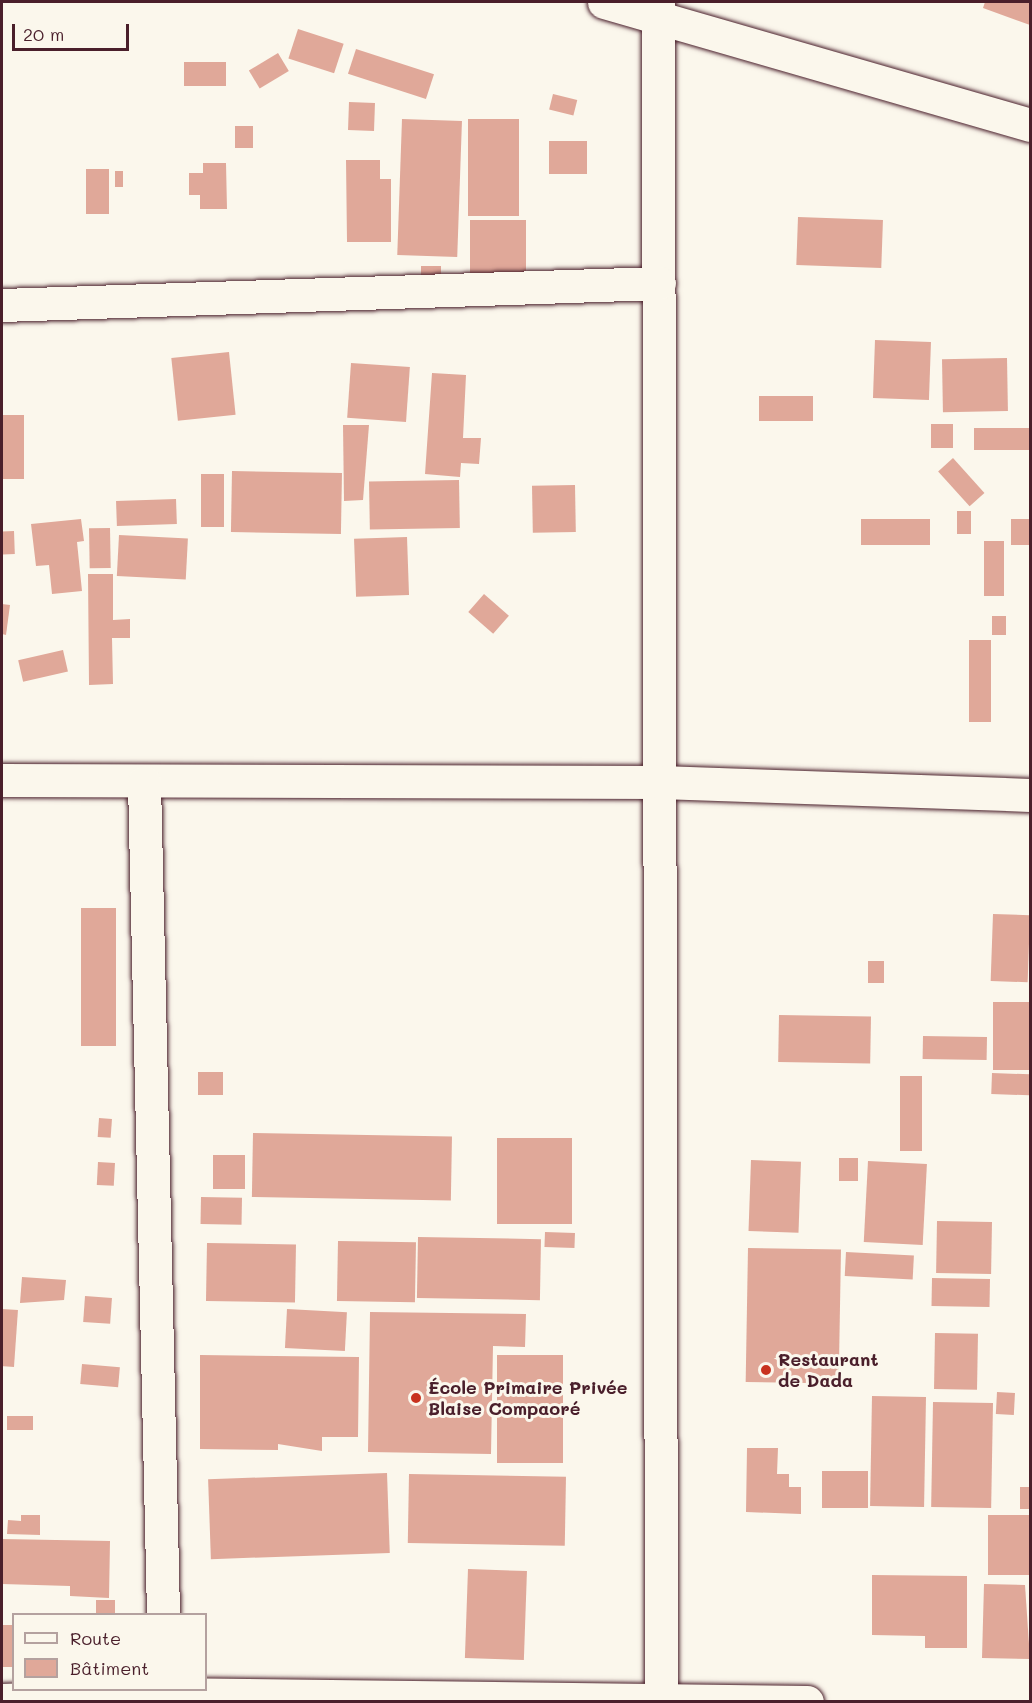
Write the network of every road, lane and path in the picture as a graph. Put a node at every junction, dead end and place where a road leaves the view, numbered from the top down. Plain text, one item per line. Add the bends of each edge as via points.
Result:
1 (604, 2) edge
2 (658, 11) edge
3 (1030, 125) edge
4 (659, 283) junction
5 (2, 305) edge
6 (2, 780) edge
7 (144, 782) junction
8 (660, 782) junction
9 (1030, 795) edge
10 (163, 1613) edge
11 (164, 1691) edge
12 (2, 1700) edge
13 (661, 1701) edge
14 (807, 1701) edge

1 - 2 street
2 - 3 street
2 - 4 street
4 - 5 street
4 - 8 street
6 - 7 street
7 - 8 street
7 - 10 street
8 - 9 street
8 - 13 street
11 - 12 street
11 - 13 street
13 - 14 street

